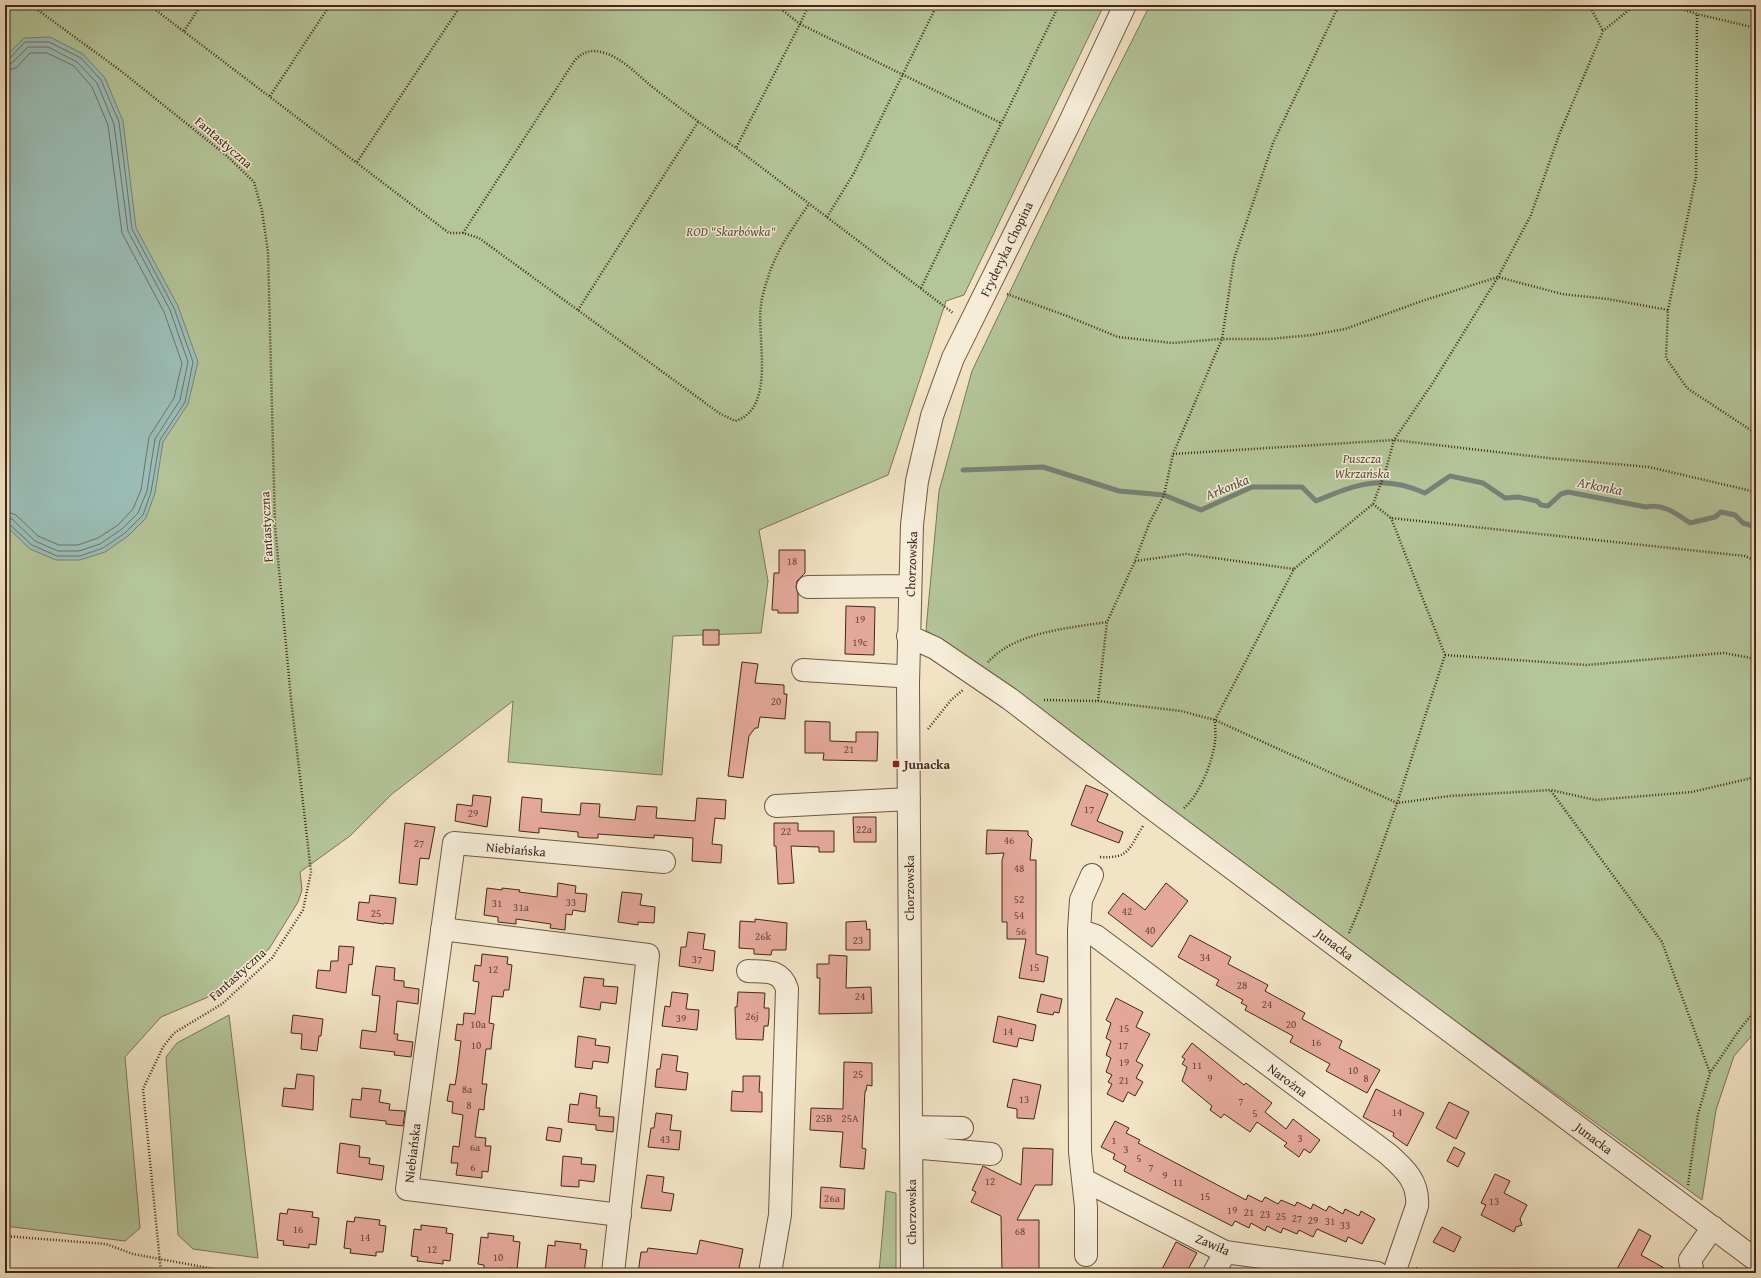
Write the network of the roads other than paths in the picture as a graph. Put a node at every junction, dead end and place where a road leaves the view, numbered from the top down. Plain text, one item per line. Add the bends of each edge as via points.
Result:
1 (1125, 5) edge
2 (914, 502) joint
3 (910, 586) junction
4 (808, 587) dead end
5 (908, 636) junction
6 (803, 670) dead end
7 (898, 676) dead end
8 (909, 799) junction
9 (776, 806) dead end
10 (664, 862) dead end
11 (1092, 875) road end
12 (442, 929) junction
13 (1079, 930) junction
14 (748, 971) dead end
15 (962, 1128) dead end
16 (911, 1137) junction
17 (991, 1154) dead end
18 (1084, 1180) junction
19 (620, 1214) junction
20 (1713, 1227) junction
21 (1225, 1252) junction
22 (1086, 1255) dead end
23 (1756, 1260) edge
24 (613, 1273) edge
25 (770, 1273) edge
26 (912, 1273) edge
27 (1214, 1273) edge
28 (1377, 1273) edge
29 (1394, 1273) edge
30 (1693, 1273) edge

1 - 2 street, Fryderyka Chopina via 945,377 922,456
2 - 3 street, Chorzowska
3 - 4 street
3 - 5 street, Chorzowska
5 - 8 street, Chorzowska
5 - 20 street, Junacka via 935,648 1010,699
6 - 7 street
8 - 9 street
8 - 16 street, Chorzowska
10 - 12 street, Niebiańska via 454,843
11 - 13 street via 1081,900
12 - 19 street via 648,955
12 - 19 street, Niebiańska via 407,1189
13 - 18 street via 1080,1152
13 - 29 street, Narożna via 1096,936 1388,1154 1409,1174 1418,1196 1417,1206
14 - 25 street via 775,973 785,981 787,989 780,1215
15 - 16 street
16 - 17 street
16 - 26 street, Chorzowska
18 - 21 street, Zawiła
18 - 22 street
19 - 24 street
20 - 23 street, Junacka
20 - 30 street via 1690,1260
21 - 27 street
21 - 28 street, Zawiła

